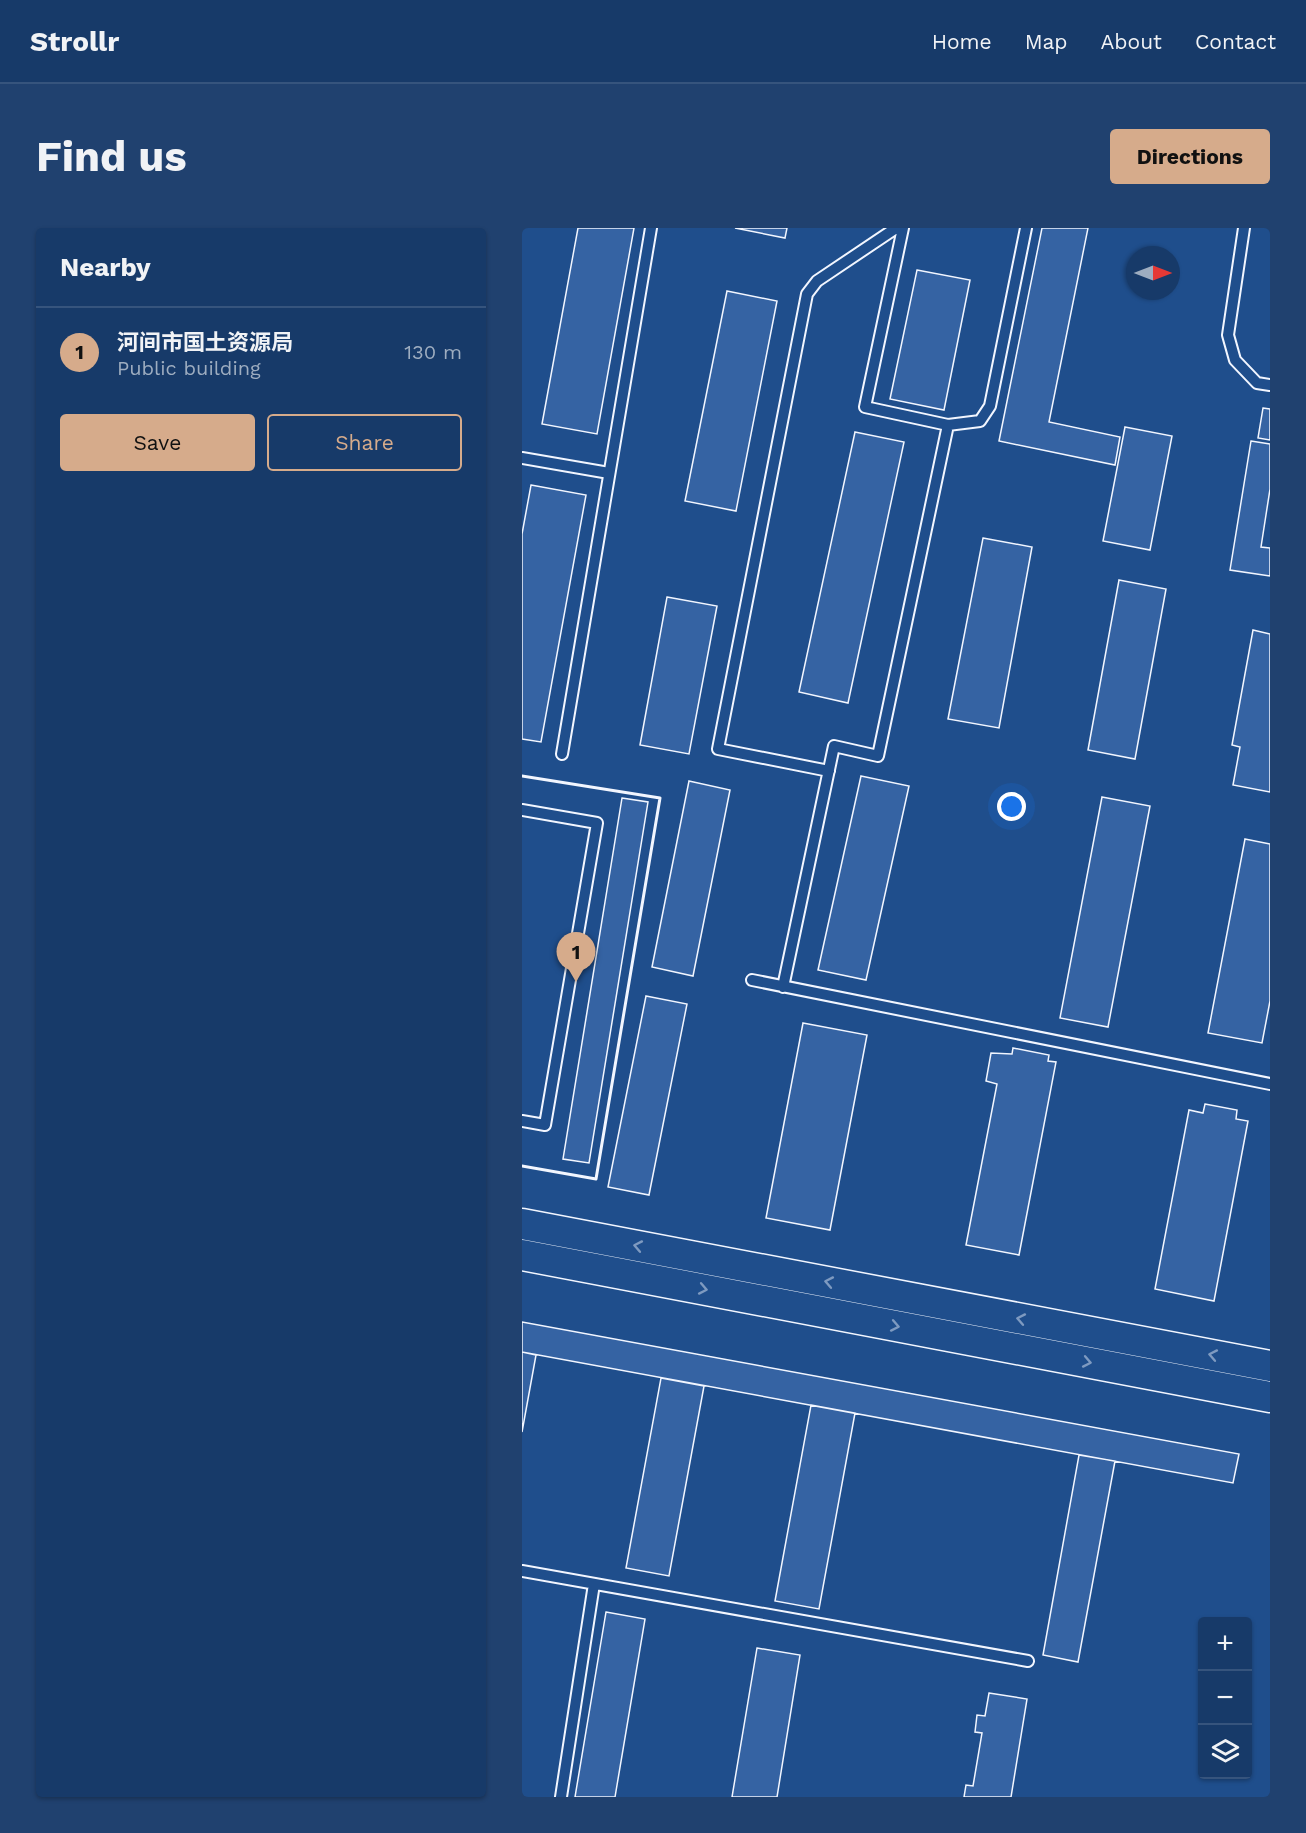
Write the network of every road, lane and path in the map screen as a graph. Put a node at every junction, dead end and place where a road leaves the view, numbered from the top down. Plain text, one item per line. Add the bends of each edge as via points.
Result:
1 (651, 228) edge
2 (896, 228) edge
3 (903, 228) edge
4 (1026, 228) edge
5 (1244, 228) edge
6 (1270, 385) edge
7 (948, 425) junction
8 (522, 458) edge
9 (609, 473) junction
10 (561, 754) dead end
11 (829, 771) junction
12 (522, 810) edge
13 (752, 980) dead end
14 (783, 987) junction
15 (1270, 1084) edge
16 (522, 1121) edge
17 (522, 1224) edge
18 (522, 1255) edge
19 (1270, 1366) edge
20 (1270, 1396) edge
21 (522, 1571) edge
22 (594, 1584) junction
23 (1028, 1661) dead end
24 (561, 1797) edge

1 - 9 lane
2 - 11 lane via 817,281 807,294 718,749
3 - 7 lane via 865,407
4 - 7 lane via 990,406 980,421
5 - 6 lane via 1228,335 1235,360 1257,383
7 - 11 lane via 878,756 834,746
8 - 9 lane
9 - 10 lane
11 - 14 lane
12 - 16 lane via 597,823 545,1125
13 - 14 lane
14 - 15 lane
19 -> 17 street
18 -> 20 street
21 - 22 lane
22 - 23 lane
22 - 24 lane

